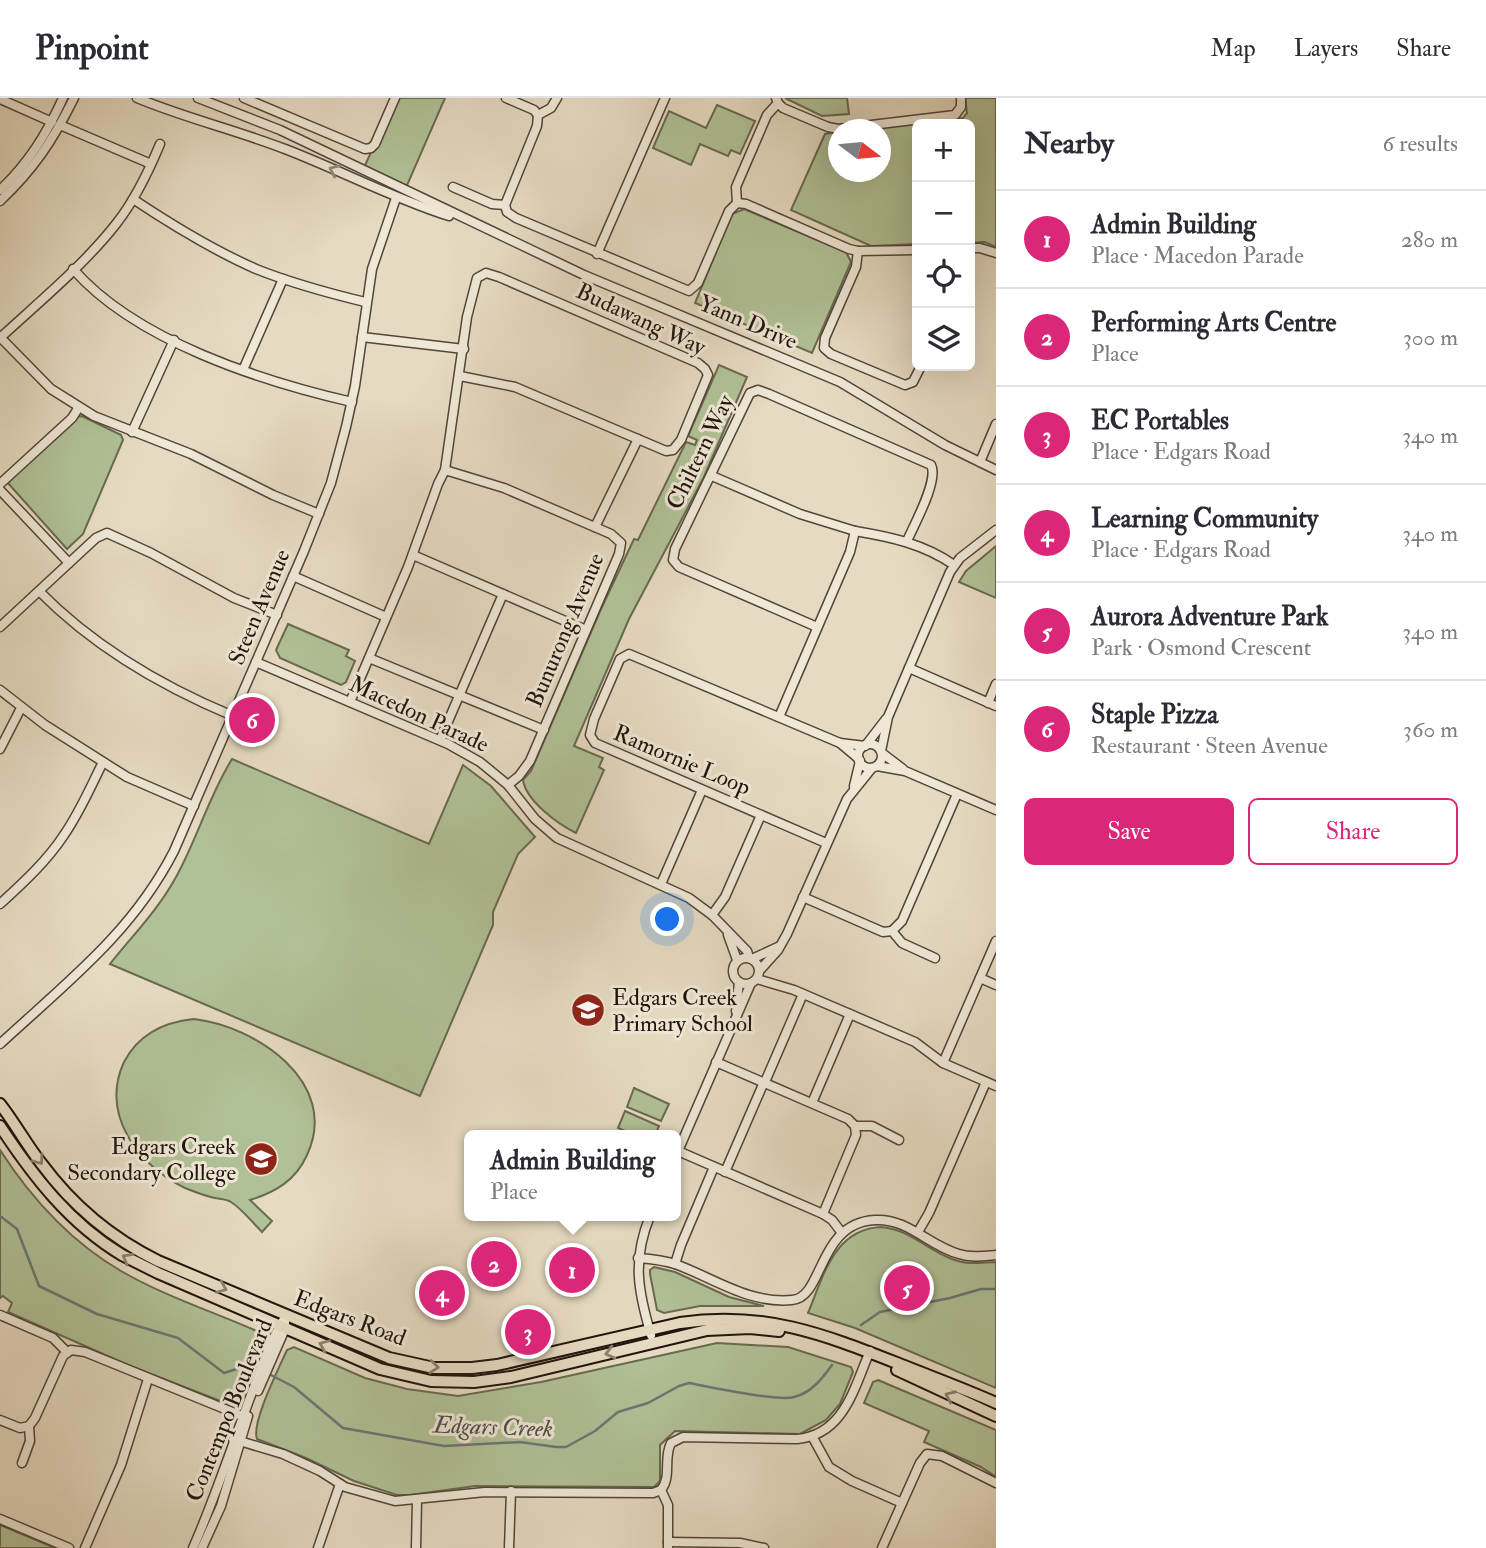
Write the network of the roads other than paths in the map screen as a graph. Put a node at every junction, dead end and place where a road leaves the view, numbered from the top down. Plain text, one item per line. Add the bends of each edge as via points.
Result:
1 (63, 98) edge
2 (74, 98) edge
3 (137, 98) edge
4 (198, 98) edge
5 (244, 98) edge
6 (395, 98) edge
7 (506, 98) edge
8 (557, 98) edge
9 (665, 98) edge
10 (961, 98) edge
11 (0, 99) edge
12 (777, 101) edge
13 (538, 115) junction
14 (56, 124) junction
15 (160, 144) dead end
16 (151, 164) junction
17 (453, 187) dead end
18 (0, 190) edge
19 (396, 198) junction
20 (133, 199) junction
21 (0, 201) edge
22 (737, 203) junction
23 (505, 205) junction
24 (478, 225) junction
25 (975, 248) edge
26 (912, 250) edge
27 (858, 251) junction
28 (996, 253) edge
29 (597, 254) junction
30 (73, 269) junction
31 (283, 279) junction
32 (365, 302) junction
33 (362, 337) junction
34 (0, 338) edge
35 (174, 340) junction
36 (464, 349) junction
37 (243, 370) junction
38 (918, 371) edge
39 (460, 376) junction
40 (352, 402) junction
41 (79, 408) junction
42 (996, 424) edge
43 (132, 432) junction
44 (638, 439) junction
45 (980, 462) junction
46 (445, 470) junction
47 (996, 470) edge
48 (712, 476) junction
49 (0, 484) edge
50 (0, 490) edge
51 (319, 514) junction
52 (595, 527) junction
53 (996, 530) edge
54 (855, 531) junction
55 (907, 541) junction
56 (413, 555) junction
57 (69, 564) junction
58 (954, 565) junction
59 (293, 576) junction
60 (39, 591) junction
61 (503, 594) junction
62 (276, 615) junction
63 (386, 617) junction
64 (0, 627) edge
65 (817, 627) junction
66 (586, 630) junction
67 (369, 657) junction
68 (256, 662) junction
69 (909, 668) junction
70 (996, 684) edge
71 (0, 690) edge
72 (459, 695) junction
73 (349, 702) junction
74 (992, 705) edge
75 (21, 708) junction
76 (233, 716) junction
77 (779, 717) junction
78 (888, 717) junction
79 (544, 730) junction
80 (440, 740) junction
81 (839, 743) junction
82 (866, 745) junction
83 (0, 750) edge
84 (881, 752) junction
85 (860, 760) junction
86 (103, 762) junction
87 (874, 767) junction
88 (905, 771) junction
89 (508, 785) junction
90 (853, 789) junction
91 (702, 790) junction
92 (957, 794) junction
93 (194, 806) junction
94 (996, 810) edge
95 (761, 815) junction
96 (826, 843) junction
97 (662, 884) junction
98 (803, 897) junction
99 (0, 904) edge
100 (712, 915) junction
101 (892, 931) junction
102 (727, 932) junction
103 (782, 942) junction
104 (996, 942) edge
105 (751, 958) junction
106 (935, 958) dead end
107 (737, 960) junction
108 (756, 977) junction
109 (980, 978) junction
110 (739, 982) junction
111 (996, 985) edge
112 (803, 994) junction
113 (850, 1014) junction
114 (733, 1024) junction
115 (0, 1044) edge
116 (716, 1062) junction
117 (943, 1063) junction
118 (764, 1082) junction
119 (986, 1082) junction
120 (996, 1086) edge
121 (812, 1103) junction
122 (0, 1104) edge
123 (0, 1126) edge
124 (855, 1126) junction
125 (899, 1139) dead end
126 (681, 1145) edge
127 (681, 1156) edge
128 (714, 1167) junction
129 (725, 1172) junction
130 (822, 1214) junction
131 (648, 1221) edge
132 (918, 1232) junction
133 (842, 1233) junction
134 (996, 1255) edge
135 (638, 1258) junction
136 (676, 1264) junction
137 (0, 1315) edge
138 (286, 1316) junction
139 (282, 1327) junction
140 (649, 1330) junction
141 (652, 1342) junction
142 (67, 1352) junction
143 (869, 1354) junction
144 (148, 1379) junction
145 (996, 1403) edge
146 (996, 1416) edge
147 (245, 1417) junction
148 (0, 1420) edge
149 (29, 1426) junction
150 (812, 1436) junction
151 (237, 1440) junction
152 (22, 1463) dead end
153 (996, 1483) edge
154 (340, 1484) junction
155 (661, 1490) junction
156 (510, 1491) junction
157 (418, 1501) junction
158 (902, 1503) junction
159 (0, 1519) edge
160 (668, 1545) edge
161 (69, 1548) edge
162 (85, 1548) edge
163 (193, 1548) edge
164 (202, 1548) edge
165 (318, 1548) edge
166 (416, 1548) edge
167 (509, 1548) edge
168 (764, 1548) edge
169 (882, 1548) edge

1 - 14 street
2 - 14 street
19 -> 3 street, Yann Drive via 285,149
4 - 24 street, Yann Drive via 280,130
5 - 6 street via 365,149 374,144
7 - 13 street
8 - 13 street
9 - 29 street
10 - 12 street via 955,115 838,129 783,108
11 - 14 street
12 - 22 street via 736,187
13 - 23 street
14 - 16 street
14 - 18 street
14 - 21 street via 54,138
15 - 16 street
16 - 20 street
17 - 23 street
19 - 24 street, Yann Drive
19 - 32 street, Steen Avenue
20 - 30 street
20 - 31 street via 220,251
22 - 27 street
22 - 29 street via 729,211 698,283 689,291
23 - 29 street via 510,215
24 - 45 street, Yann Drive via 584,275 840,382
25 - 28 street
26 - 27 street
27 - 38 street via 824,348 905,385 913,382
30 - 34 street
30 - 35 street via 128,316
31 - 32 street
31 - 37 street
32 - 33 street, Steen Avenue
33 - 36 street
33 - 40 street, Steen Avenue
34 - 41 street via 51,389
35 - 37 street
35 - 43 street
36 - 39 street, Budawang Way
36 - 44 street, Budawang Way via 473,286 486,273 702,366 707,379 677,446 666,451
37 - 40 street
39 - 44 street, Budawang Way via 515,387
39 - 46 street
40 - 51 street, Steen Avenue
41 - 43 street
41 - 49 street
42 - 45 street
43 - 51 street via 191,454
44 - 52 street
45 - 47 street, Yann Drive
46 - 52 street, Bunurong Avenue via 482,480
46 - 56 street
48 - 54 street via 800,514
48 - 55 street, Chiltern Way via 746,398 761,391 931,465 932,482
48 - 65 street, Chiltern Way via 675,549 676,564
50 - 57 street
51 - 59 street, Steen Avenue
52 - 66 street, Bunurong Avenue via 618,538 621,548
53 - 58 street
54 - 55 street
54 - 65 street
55 - 58 street
56 - 61 street
56 - 63 street
57 - 60 street
57 - 62 street via 100,535 111,534
58 - 69 street
59 - 62 street, Steen Avenue
59 - 63 street
60 - 64 street
60 - 76 street via 100,644 183,695
61 - 66 street
61 - 72 street
62 - 68 street, Steen Avenue
63 - 67 street
65 - 77 street
66 - 79 street, Bunurong Avenue
67 - 72 street
67 - 73 street
68 - 73 street, Macedon Parade
68 - 76 street, Steen Avenue
69 - 74 street
69 - 78 street
70 - 74 street
71 - 75 street
72 - 79 street
72 - 80 street
73 - 80 street, Macedon Parade
75 - 83 street
75 - 86 street
76 - 93 street, Steen Avenue
77 - 81 street, Ramornie Loop
77 - 91 street, Ramornie Loop via 636,655 624,656 594,719 591,738
78 - 82 street
78 - 84 street
79 - 89 street, Bunurong Avenue via 524,770
80 - 89 street, Macedon Parade via 480,762
81 - 82 street, Ramornie Loop
81 - 85 street, Ramornie Loop
82 - 84 street via 875,745
82 - 85 street via 859,753
84 - 87 street
84 - 88 street
85 - 87 street
85 - 90 street
86 - 93 street
86 - 99 street via 64,836
87 - 88 street
87 - 90 street
88 - 92 street
89 - 97 street, Macedon Parade via 557,838
90 - 96 street
91 - 95 street, Ramornie Loop
91 - 97 street
92 - 94 street
92 - 101 street via 902,921
93 - 115 street, Steen Avenue via 163,873 130,920
95 - 96 street, Ramornie Loop
95 - 100 street via 725,897
96 - 98 street
97 - 100 street, Macedon Parade
98 - 101 street via 883,932
98 - 103 street
100 - 102 street, Macedon Parade
101 - 106 street via 902,943
102 - 105 street, Macedon Parade
102 - 107 street, Macedon Parade
103 - 105 street
103 - 108 street
104 - 109 street
105 - 107 street
105 - 108 street via 757,963
107 - 110 street via 733,974
108 - 110 street
108 - 112 street
108 - 114 street
109 - 111 street
109 - 117 street
110 - 114 street
112 - 113 street
112 - 118 street
113 - 117 street via 915,1042
113 - 121 street
114 - 116 street
116 - 118 street
116 - 126 street
117 - 119 street
118 - 121 street
118 - 129 street
119 - 120 street
119 - 132 street
121 - 124 street
122 -> 138 main road, Edgars Road via 51,1176 102,1228 158,1261
139 -> 123 main road, Edgars Road via 137,1264 103,1244 49,1193
124 - 125 street via 869,1125
124 - 130 street via 856,1135
127 - 128 street
128 - 129 street
128 - 136 street
129 - 130 street
130 - 133 street
131 - 135 street
132 - 133 street via 875,1220
132 - 134 street via 957,1254
133 - 136 street via 828,1249 809,1291 793,1300 741,1293
135 - 136 street
135 - 140 street via 639,1289
137 - 142 street via 53,1338
138 - 139 street, Contempo Boulevard
138 -> 140 main road, Edgars Road via 389,1358 448,1368 497,1365
141 -> 139 main road, Edgars Road via 511,1377 450,1382 397,1374
139 - 147 street, Contempo Boulevard
140 - 141 street
140 - 143 main road, Edgars Road via 699,1320 743,1319 807,1330
141 - 143 main road, Edgars Road via 706,1330 750,1328 781,1331
142 - 144 street via 85,1352
142 - 149 street
143 - 145 main road, Edgars Road
146 -> 143 main road, Edgars Road
143 - 150 street via 847,1406 827,1429
144 - 147 street
144 - 162 street via 121,1465
147 - 151 street, Contempo Boulevard
148 - 149 street via 20,1428
149 - 152 street via 30,1441
150 - 155 street via 678,1438 667,1454 666,1483
150 - 158 street via 829,1467
151 - 154 street via 283,1454
151 - 163 street, Contempo Boulevard
151 - 164 street, Contempo Boulevard via 221,1506
153 - 158 street via 930,1453 922,1458
154 - 157 street via 388,1500
154 - 165 street
155 - 156 street
155 - 160 street via 668,1505
156 - 157 street
156 - 167 street
157 - 166 street
158 - 169 street
159 - 161 street
160 - 168 street via 740,1543

